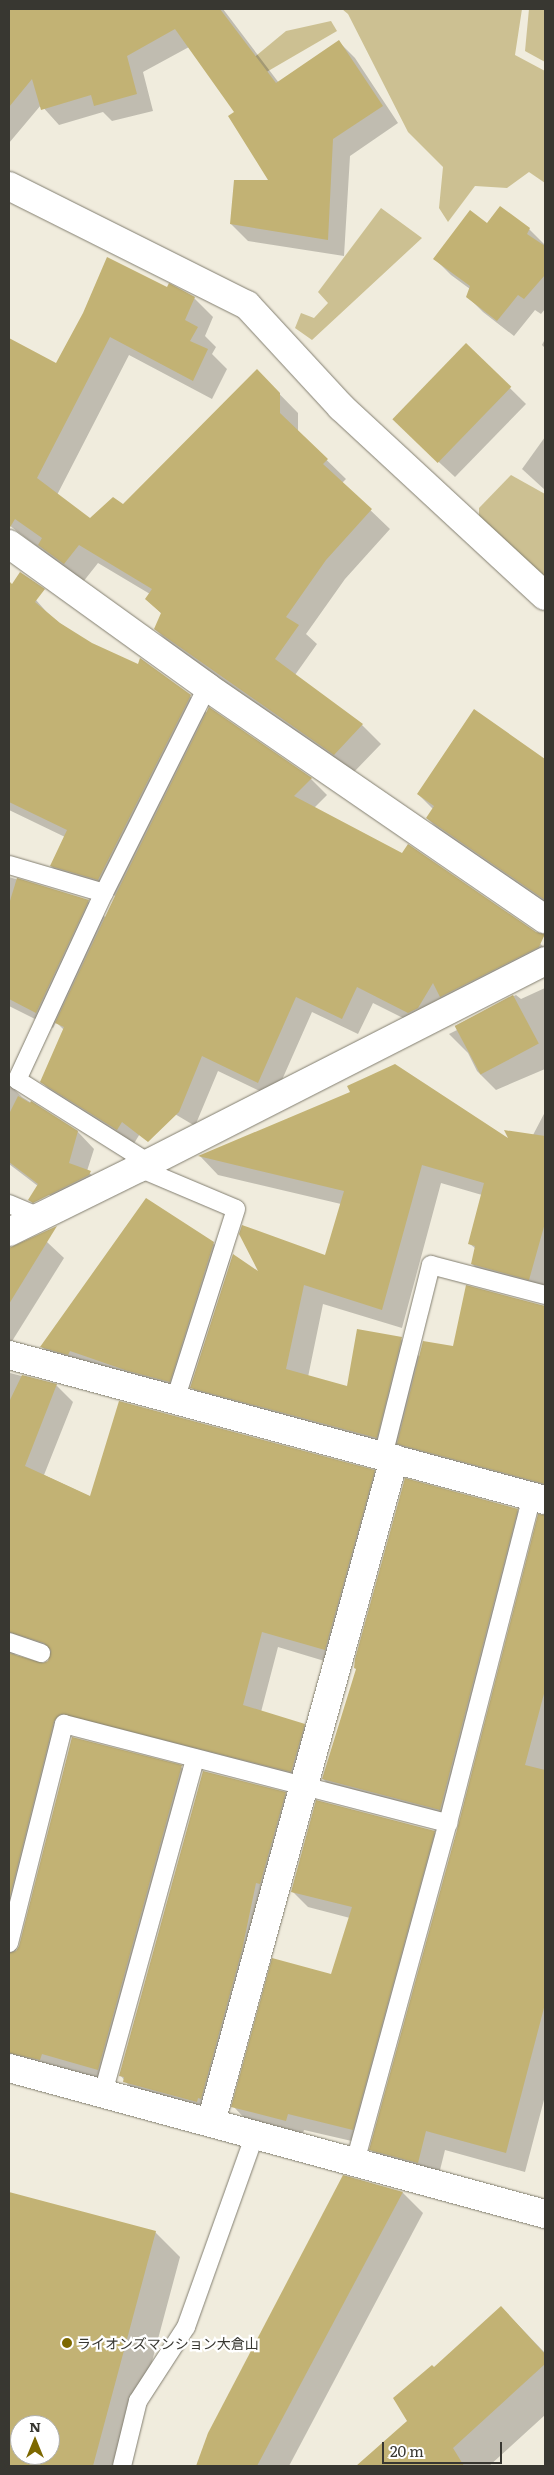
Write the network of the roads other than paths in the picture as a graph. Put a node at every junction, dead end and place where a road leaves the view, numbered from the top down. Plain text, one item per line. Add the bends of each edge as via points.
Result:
1 (9, 186) edge
2 (9, 544) edge
3 (545, 596) edge
4 (207, 687) junction
5 (9, 865) edge
6 (104, 892) junction
7 (545, 920) edge
8 (545, 961) edge
9 (144, 1166) junction
10 (9, 1204) edge
11 (40, 1216) junction
12 (9, 1232) edge
13 (545, 1295) edge
14 (9, 1355) edge
15 (175, 1400) junction
16 (388, 1458) junction
17 (539, 1498) edge
18 (9, 1642) edge
19 (41, 1653) dead end
20 (195, 1758) junction
21 (304, 1786) junction
22 (448, 1823) junction
23 (9, 1943) edge
24 (9, 2068) edge
25 (102, 2093) junction
26 (211, 2122) junction
27 (256, 2134) junction
28 (355, 2162) junction
29 (545, 2214) edge
30 (122, 2466) edge

1 - 3 street via 247,305 341,408
2 - 4 street
4 - 6 lane
4 - 7 street
5 - 6 lane
6 - 9 lane via 17,1080
8 - 9 street
9 - 11 street
9 - 15 lane via 236,1209
10 - 11 lane
11 - 12 street
13 - 16 lane via 431,1265
14 - 15 street
15 - 16 street
16 - 17 street
16 - 21 street
17 - 22 lane
18 - 19 lane
20 - 21 lane
20 - 23 lane via 64,1724
20 - 25 lane
21 - 22 lane
21 - 26 street
22 - 28 lane
24 - 25 street
25 - 26 street
26 - 27 street
27 - 28 street
27 - 30 lane via 186,2327 138,2401
28 - 29 street

